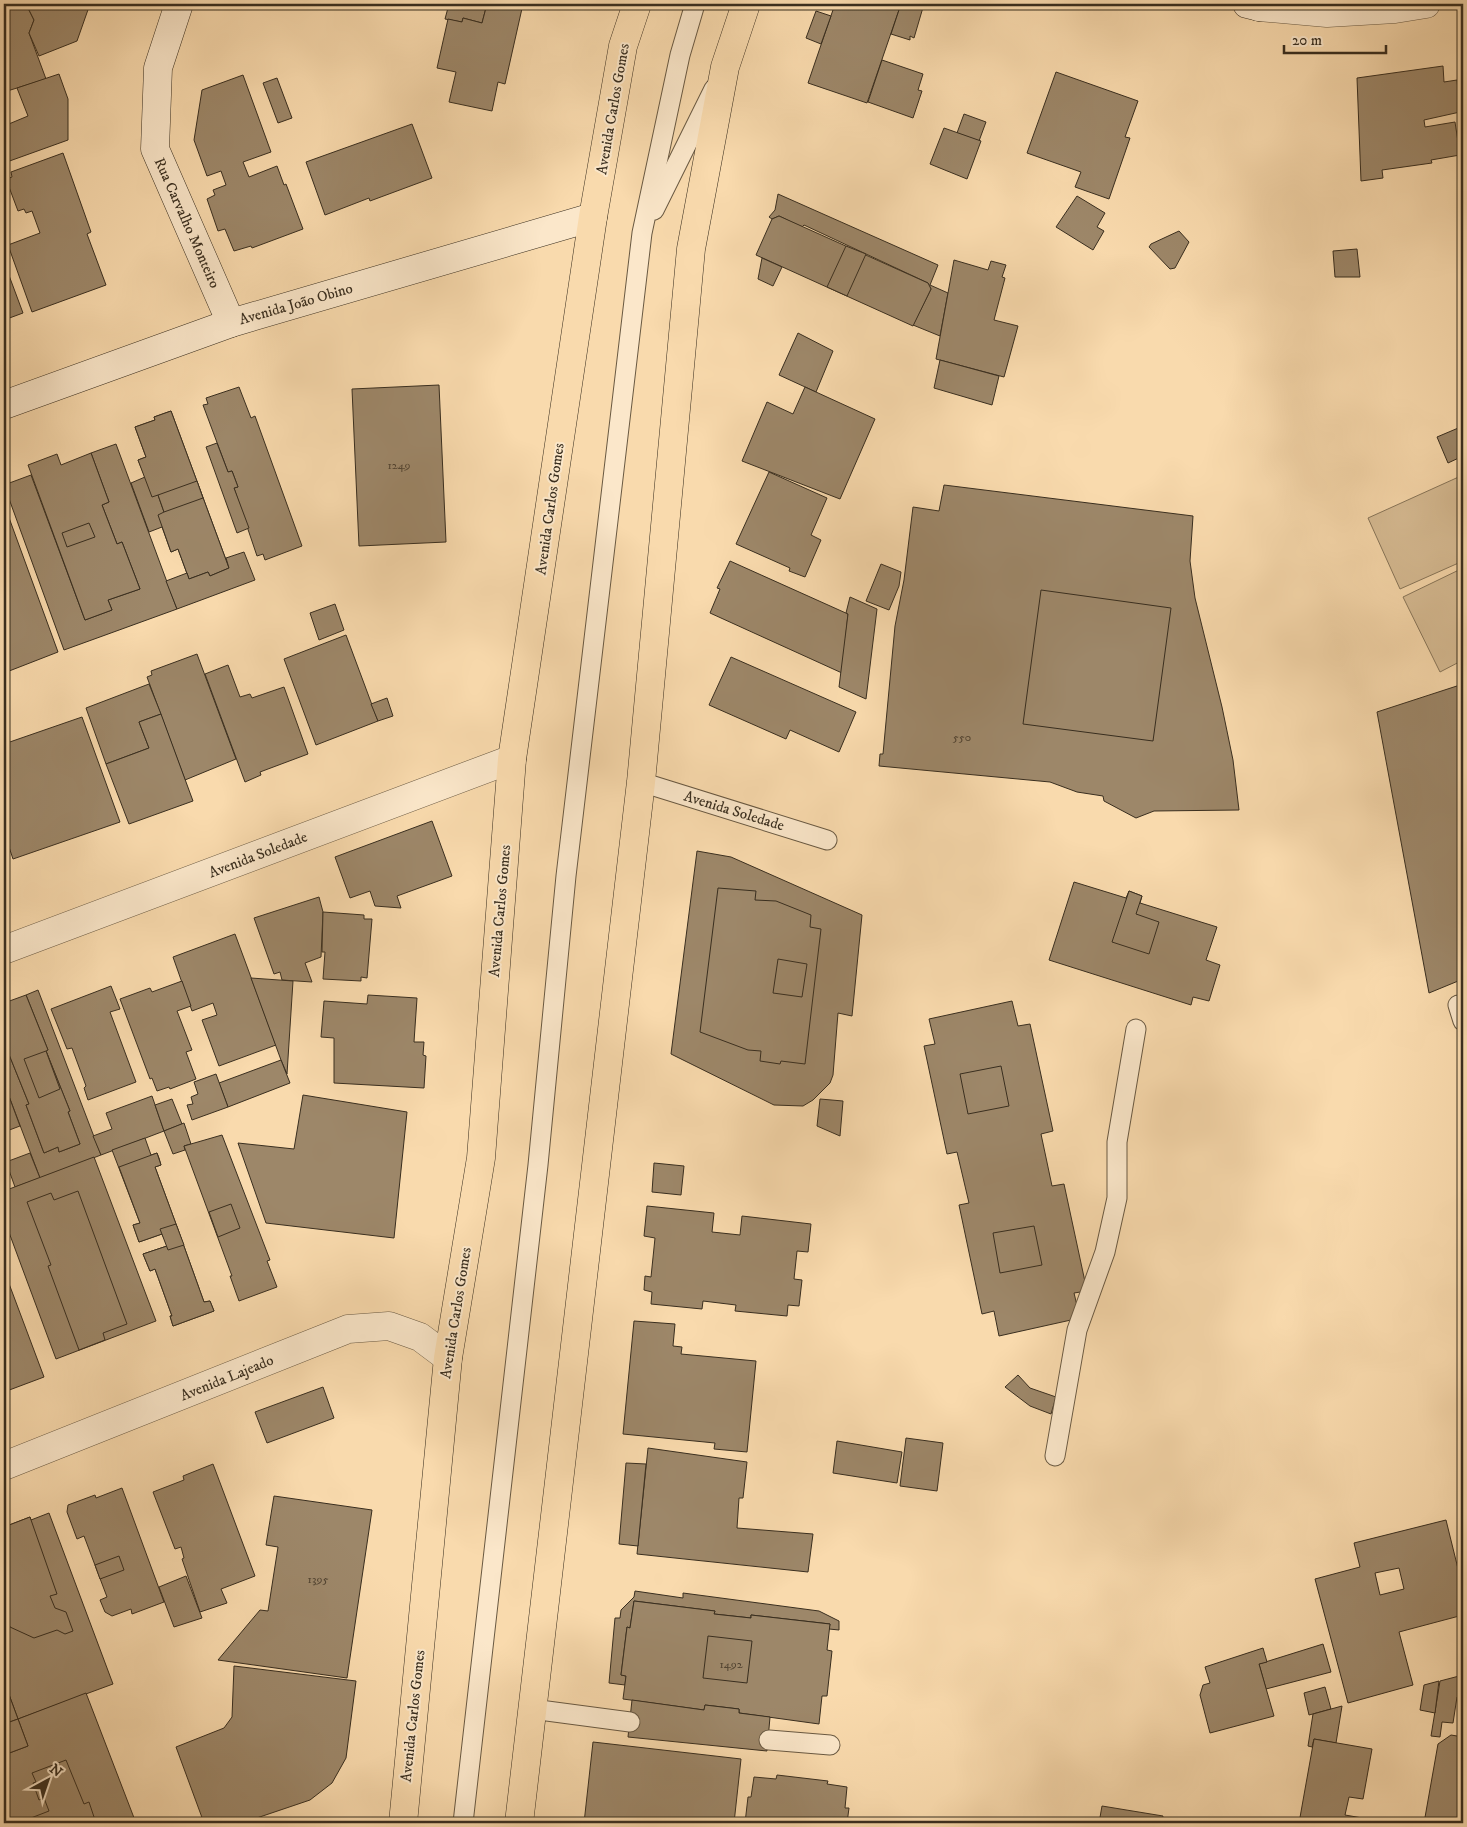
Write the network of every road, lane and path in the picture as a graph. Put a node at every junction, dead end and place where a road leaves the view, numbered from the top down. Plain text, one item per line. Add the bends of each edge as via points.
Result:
1 (179, 4) edge
2 (636, 4) edge
3 (695, 4) edge
4 (746, 4) edge
5 (1426, 4) edge
6 (1256, 5) edge
7 (725, 67) junction
8 (593, 217) junction
9 (642, 233) junction
10 (231, 323) junction
11 (4, 405) edge
12 (512, 759) junction
13 (641, 782) junction
14 (827, 840) dead end
15 (4, 950) edge
16 (1136, 1029) dead end
17 (448, 1358) junction
18 (1055, 1456) dead end
19 (4, 1466) edge
20 (532, 1709) junction
21 (630, 1722) dead end
22 (769, 1740) dead end
23 (830, 1745) dead end
24 (403, 1823) edge
25 (463, 1823) edge
26 (519, 1823) edge

1 - 10 street, Rua Carvalho Monteiro via 158,68 155,149
2 - 8 main road, Avenida Carlos Gomes via 622,46
3 - 9 lane via 680,55
4 - 7 main road
5 - 6 street via 1327,13
7 - 9 lane
7 - 13 main road via 690,249
8 - 10 street, Avenida João Obino
8 - 12 main road, Avenida Carlos Gomes
9 - 25 lane via 566,876 538,1165
10 - 11 street, Avenida João Obino
12 - 15 street, Avenida Soledade
12 - 17 main road, Avenida Carlos Gomes via 481,1158
13 - 14 lane, Avenida Soledade
13 - 20 main road
16 - 18 lane via 1118,1142 1117,1198 1105,1252 1077,1330
17 - 19 street, Avenida Lajeado via 420,1338 388,1326 348,1329
17 - 24 main road, Avenida Carlos Gomes
20 - 21 lane
20 - 26 main road
22 - 23 lane

